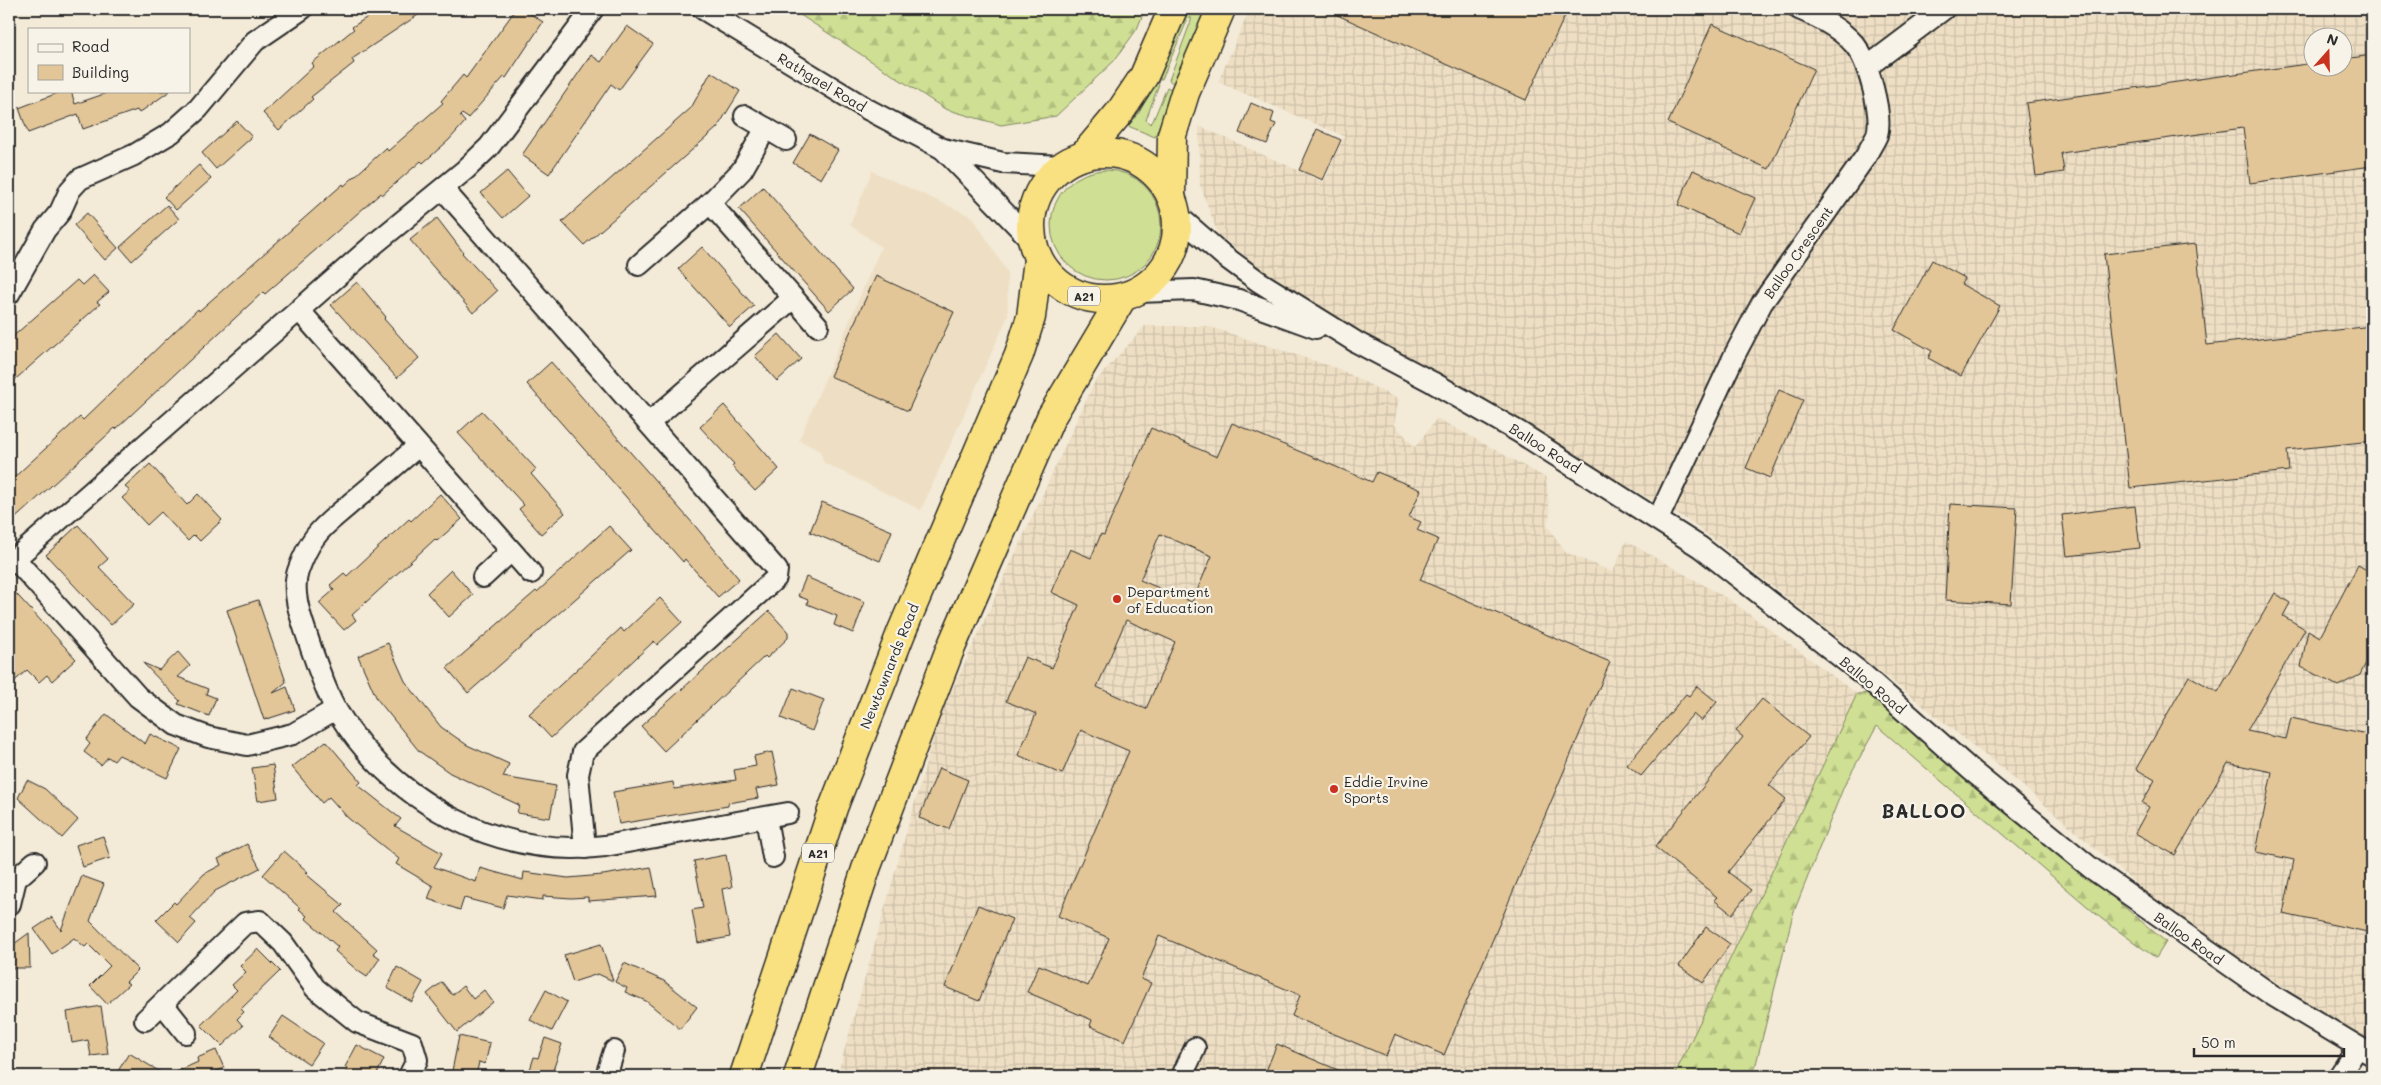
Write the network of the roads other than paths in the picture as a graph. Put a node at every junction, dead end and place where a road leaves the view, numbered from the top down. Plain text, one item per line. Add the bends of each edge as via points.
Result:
1 (302, 9) edge
2 (593, 9) edge
3 (703, 9) edge
4 (1174, 9) edge
5 (1221, 9) edge
6 (1799, 9) edge
7 (1944, 9) edge
8 (1867, 66) junction
9 (745, 116) dead end
10 (766, 128) junction
11 (786, 140) dead end
12 (943, 149) junction
13 (1072, 161) junction
14 (443, 189) junction
15 (710, 203) junction
16 (1174, 206) junction
17 (1035, 250) junction
18 (639, 265) dead end
19 (9, 294) edge
20 (1130, 295) junction
21 (793, 298) junction
22 (299, 310) junction
23 (818, 326) dead end
24 (1356, 342) junction
25 (650, 423) junction
26 (417, 447) junction
27 (1658, 519) junction
28 (511, 551) junction
29 (12, 562) edge
30 (531, 573) dead end
31 (483, 577) dead end
32 (336, 709) junction
33 (788, 813) dead end
34 (766, 818) junction
35 (585, 848) junction
36 (773, 857) dead end
37 (35, 862) dead end
38 (12, 877) edge
39 (10, 904) dead end
40 (163, 1004) junction
41 (145, 1020) dead end
42 (186, 1033) dead end
43 (1195, 1048) dead end
44 (614, 1051) dead end
45 (2365, 1051) edge
46 (409, 1076) edge
47 (606, 1076) edge
48 (744, 1076) edge
49 (798, 1076) edge
50 (1182, 1076) edge
51 (2339, 1076) edge

1 - 19 street via 255,41 198,110 171,133 134,155 80,179 45,230
2 - 14 street via 489,147
3 - 12 street, Rathgael Road via 869,110
4 - 13 highway, A21 via 1144,76 1120,112
5 - 16 highway, A21 via 1185,93 1172,135
6 - 8 street, Balloo Crescent via 1824,20 1854,43
7 - 8 street
8 - 27 street, Balloo Crescent via 1876,98 1877,134 1866,156 1762,303
9 - 10 street
10 - 11 street
10 - 15 street via 742,170
12 - 13 street, Rathgael Road via 1004,163
12 - 17 street, Rathgael Road
13 - 16 highway via 1104,153 1138,161 1160,178
13 - 17 highway, A21 via 1045,183 1034,204 1030,222
14 - 22 street
14 - 25 street
15 - 18 street
15 - 21 street
16 - 20 highway, A21 via 1178,234 1173,252 1158,276
16 - 24 street, Balloo Road via 1224,256 1258,282
17 - 20 highway, A21 via 1052,279 1073,293 1097,300
17 - 48 highway, Newtownards Road / A21 via 1031,317 1019,354 901,633 833,808
20 - 24 street, Balloo Road via 1194,290 1240,300
20 - 49 highway, A21 via 1051,417 949,652 867,866
21 - 23 street
21 - 25 street
22 - 26 street
22 - 29 street
24 - 27 street, Balloo Road via 1520,432
25 - 35 street via 775,566 776,578 583,752 578,775
26 - 28 street
26 - 32 street via 315,537 297,572 296,592 301,616
27 - 45 street, Balloo Road via 1700,547 1865,676 2091,868 2272,995
28 - 30 street
28 - 31 street
29 - 32 street via 138,697 176,725 208,737 247,745 293,734
32 - 35 street via 358,741 387,773 427,805 472,829 526,844
33 - 34 street
34 - 35 street
34 - 36 street
37 - 38 street
38 - 39 street
40 - 41 street
40 - 42 street
40 - 46 street via 245,923 260,921 283,943 322,994 357,1022 412,1043 417,1060
43 - 50 street
44 - 47 street
45 - 51 street

